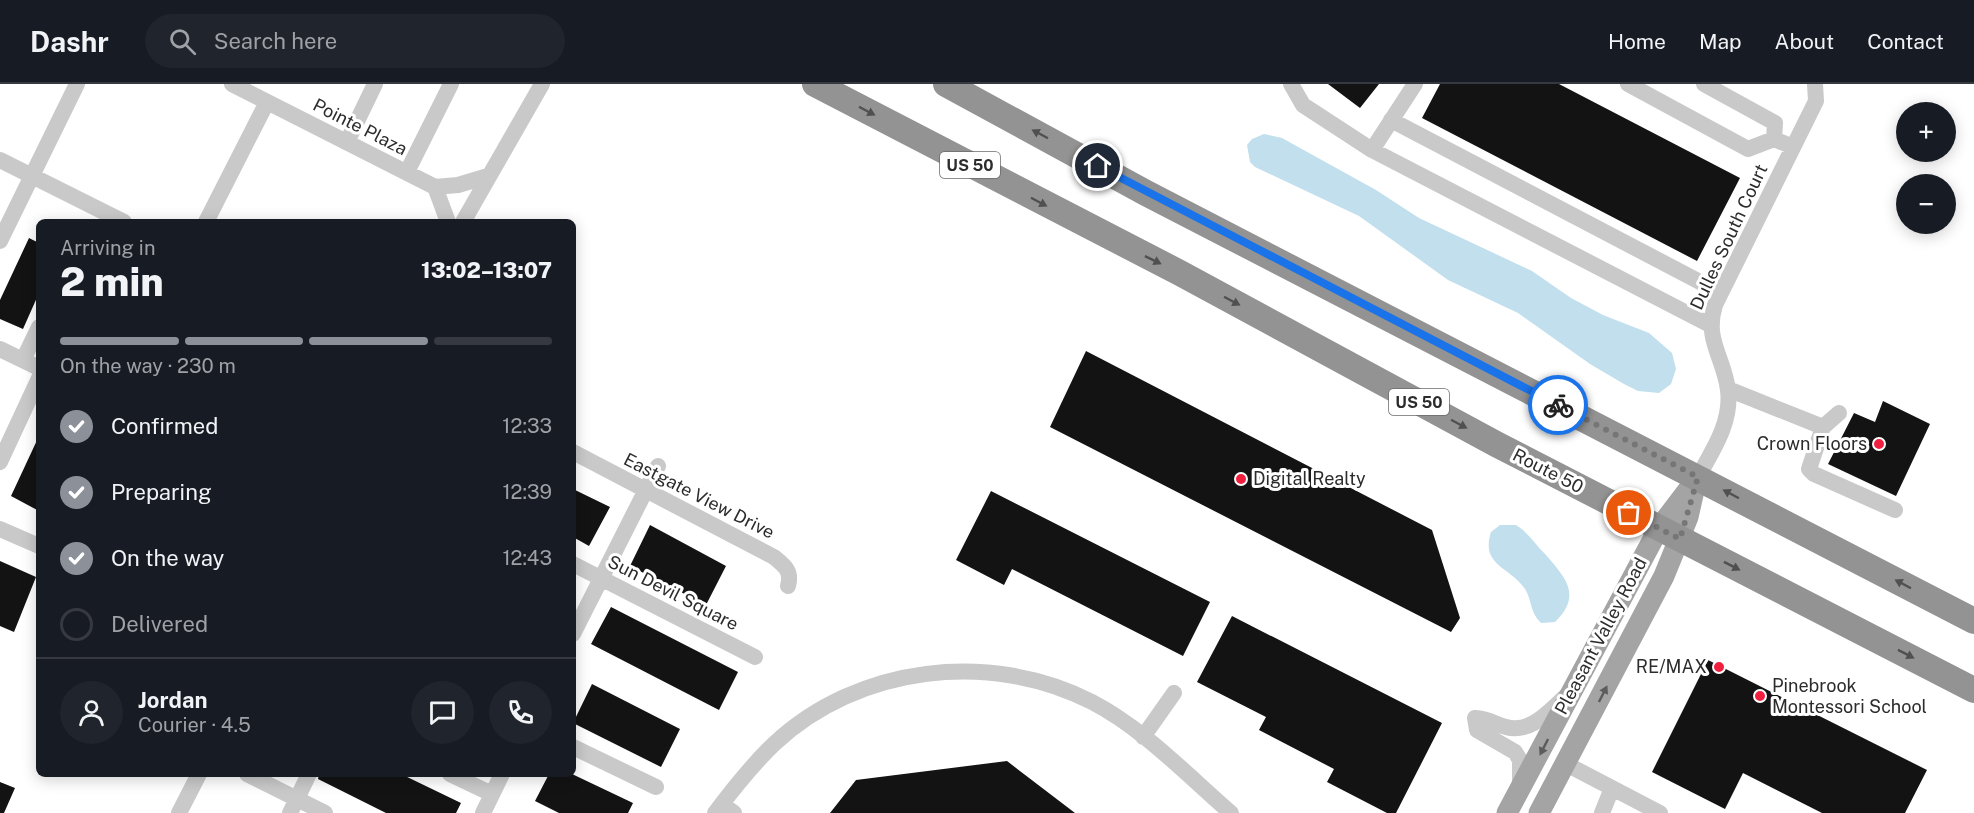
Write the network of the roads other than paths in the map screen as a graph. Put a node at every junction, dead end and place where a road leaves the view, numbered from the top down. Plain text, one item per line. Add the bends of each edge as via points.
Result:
1 (77, 84) edge
2 (232, 84) edge
3 (375, 84) edge
4 (451, 84) edge
5 (542, 84) edge
6 (815, 84) edge
7 (946, 84) edge
8 (1291, 84) edge
9 (1415, 84) edge
10 (1628, 84) edge
11 (1704, 84) edge
12 (1815, 84) edge
13 (267, 102) junction
14 (1391, 120) junction
15 (1774, 139) junction
16 (347, 142) junction
17 (1793, 147) junction
18 (1372, 150) junction
19 (0, 160) edge
20 (407, 172) junction
21 (31, 175) junction
22 (488, 176) junction
23 (435, 187) junction
24 (118, 219) edge
25 (208, 219) edge
26 (447, 219) edge
27 (465, 219) edge
28 (0, 241) edge
29 (1721, 293) junction
30 (1710, 325) junction
31 (36, 333) edge
32 (0, 349) edge
33 (23, 360) junction
34 (36, 366) edge
35 (36, 384) edge
36 (1728, 390) junction
37 (1839, 413) dead end
38 (1823, 427) junction
39 (576, 454) edge
40 (0, 462) edge
41 (658, 466) dead end
42 (1698, 477) junction
43 (646, 490) junction
44 (1895, 510) dead end
45 (0, 529) edge
46 (1669, 534) junction
47 (36, 545) edge
48 (576, 566) edge
49 (601, 579) junction
50 (788, 586) dead end
51 (1974, 621) edge
52 (576, 628) edge
53 (755, 657) dead end
54 (1974, 690) edge
55 (1572, 691) junction
56 (1174, 693) dead end
57 (1143, 737) junction
58 (576, 748) edge
59 (1566, 764) junction
60 (197, 777) edge
61 (251, 777) edge
62 (308, 777) edge
63 (456, 777) edge
64 (500, 777) edge
65 (656, 787) dead end
66 (1612, 788) junction
67 (1521, 790) junction
68 (492, 794) junction
69 (293, 806) edge
70 (724, 810) edge
71 (179, 813) edge
72 (325, 813) edge
73 (483, 813) edge
74 (1231, 813) edge
75 (1507, 813) edge
76 (1539, 813) edge
77 (1602, 813) edge
78 (1660, 813) edge

1 - 21 street
2 - 13 street, Pointe Plaza
3 - 16 street
4 - 20 street
5 - 22 street
6 -> 46 highway, Route 50 / US 50
42 -> 7 highway via 1146,193
8 - 18 street via 1303,105
9 - 14 street
10 - 15 street via 1748,149
11 - 15 street via 1775,123
12 - 17 street, Dulles South Court via 1816,101
13 - 16 street, Pointe Plaza
13 - 25 street
14 - 18 street
14 - 29 street
15 - 17 street
16 - 20 street, Pointe Plaza
17 - 29 street, Dulles South Court
18 - 30 street
19 - 21 street
20 - 23 street, Pointe Plaza
21 - 24 street
21 - 28 street
22 - 23 street
22 - 27 street
23 - 26 street
29 - 30 street, Dulles South Court
30 - 36 street, Dulles South Court
31 - 33 street
32 - 33 street
33 - 34 street
35 - 40 street
36 - 38 street
36 - 42 street, Dulles South Court via 1723,429
37 - 38 street
38 - 44 street via 1809,469
39 - 43 street, Eastgate View Drive
41 - 43 street
42 - 46 main road, Pleasant Valley Road
51 -> 42 highway
43 - 49 street
43 - 50 street, Eastgate View Drive via 774,557 788,569
45 - 47 street
46 -> 54 highway, Route 50 / US 50
46 - 55 main road, Pleasant Valley Road
59 -> 46 main road, Pleasant Valley Road
48 - 49 street, Sun Devil Square
49 - 52 street
49 - 53 street, Sun Devil Square
55 -> 67 main road, Pleasant Valley Road
55 - 67 street via 1533,725 1514,729 1491,718 1475,718 1477,730 1515,752 1520,760
56 - 57 street
57 - 70 street via 1092,702 1041,682 972,671 914,675 847,696 797,725 767,752
57 - 74 street
58 - 65 street
59 - 66 street
59 - 76 main road, Pleasant Valley Road
60 - 71 street
61 - 69 street
62 - 69 street
63 - 68 street
64 - 68 street
66 - 77 street
66 - 78 street
67 - 75 main road, Pleasant Valley Road
68 - 73 street
69 - 72 street

